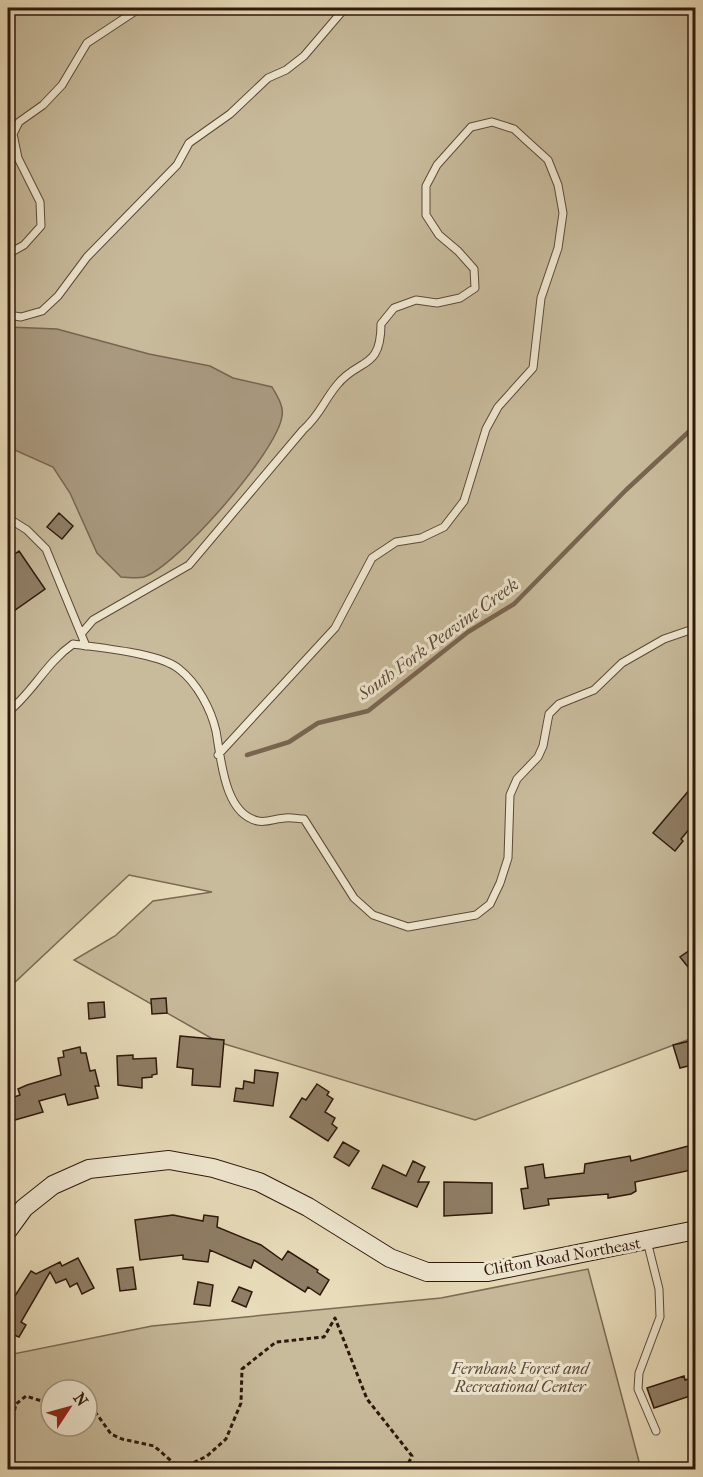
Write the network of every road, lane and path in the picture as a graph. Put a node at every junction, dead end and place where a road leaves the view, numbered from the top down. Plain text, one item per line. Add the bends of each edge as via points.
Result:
1 (140, 8) edge
2 (345, 8) edge
3 (8, 255) edge
4 (8, 315) edge
5 (8, 518) edge
6 (696, 627) edge
7 (81, 634) junction
8 (86, 646) junction
9 (8, 712) edge
10 (218, 756) junction
11 (8, 1230) edge
12 (696, 1230) edge
13 (647, 1241) junction
14 (39, 1400) edge
15 (99, 1417) edge
16 (656, 1431) dead end
17 (14, 1470) edge
18 (405, 1470) edge

1 - 3 lane via 87,43 62,85 19,122 13,134 18,158 40,202 41,226 24,245
2 - 4 lane via 304,56 268,78 230,114 189,143 177,165 87,257 42,312 21,317
5 - 7 lane via 46,549
6 - 10 lane via 663,639 622,663 594,690 559,704 549,714 538,757 517,779 510,795 508,858 500,883 490,904 476,915 408,927 374,915 354,898 304,819 258,821 241,812 226,784
7 - 8 lane
7 - 10 lane via 93,620 189,565 318,417 339,382 370,362 381,342 381,324 394,308 416,300 437,303 460,298 475,288 474,269 439,235 426,215 426,186 437,165 471,128 492,122 514,129 548,160 563,213 558,248 541,298 533,368 498,407 486,429 464,501 444,527 421,538 396,542 372,558 334,628
8 - 9 lane via 73,644 55,657 20,703
8 - 10 lane via 154,656 178,668 207,706 216,730
11 - 13 street, Clifton Road Northeast via 24,1208 53,1185 89,1168 169,1160 259,1182 308,1206 390,1258 427,1272 488,1272
12 - 13 street, Clifton Road Northeast
13 - 16 lane via 659,1289 660,1317 639,1373 638,1389
14 - 17 path via 26,1396 16,1404 10,1430
15 - 18 path via 111,1434 154,1446 176,1465 189,1465 226,1439 242,1403 242,1369 276,1342 324,1337 335,1318 367,1399 412,1456

